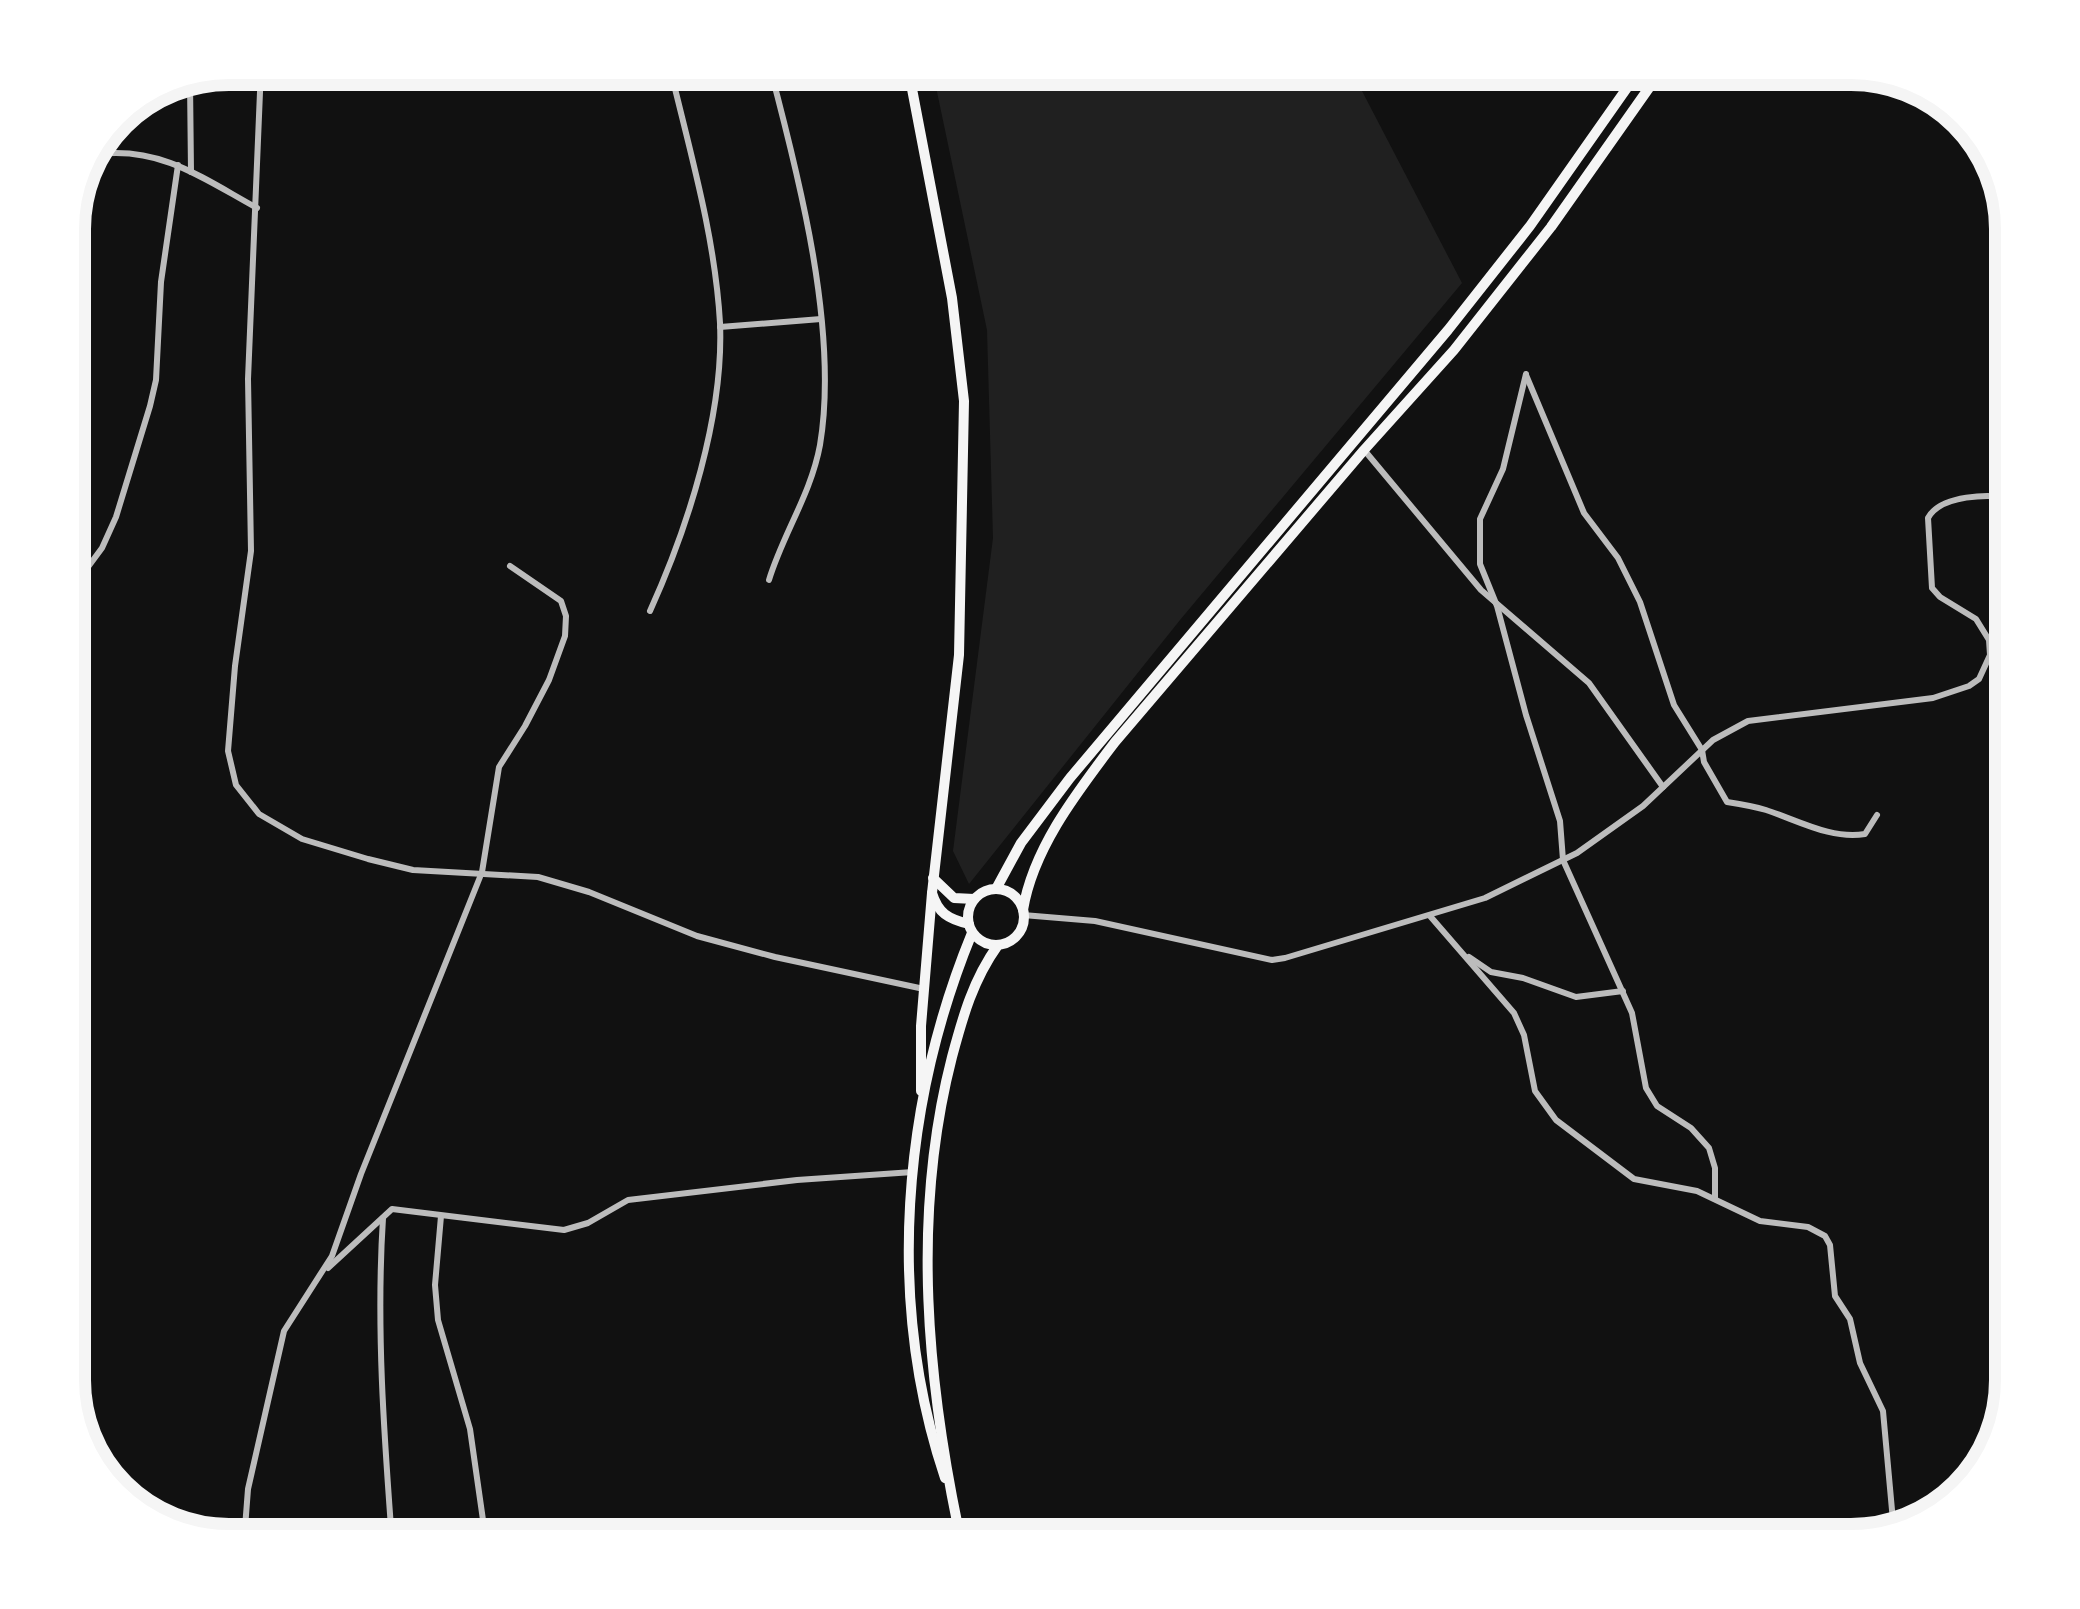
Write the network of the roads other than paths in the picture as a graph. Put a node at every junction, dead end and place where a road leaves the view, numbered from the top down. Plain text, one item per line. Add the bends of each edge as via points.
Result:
1 (261, 85) edge
2 (674, 85) edge
3 (774, 85) edge
4 (911, 85) edge
5 (1629, 85) edge
6 (1651, 85) edge
7 (190, 91) edge
8 (107, 153) edge
9 (178, 165) junction
10 (191, 172) junction
11 (257, 208) junction
12 (821, 319) junction
13 (720, 327) junction
14 (1364, 450) junction
15 (1995, 498) edge
16 (510, 566) dead end
17 (85, 571) edge
18 (769, 580) dead end
19 (1498, 606) junction
20 (650, 611) dead end
21 (1702, 750) junction
22 (1663, 786) junction
23 (1877, 815) dead end
24 (1563, 860) junction
25 (482, 872) junction
26 (933, 877) junction
27 (996, 889) junction
28 (932, 893) junction
29 (974, 899) junction
30 (1023, 912) junction
31 (1430, 916) junction
32 (970, 929) junction
33 (998, 945) junction
34 (1461, 952) junction
35 (924, 989) junction
36 (1623, 991) junction
37 (921, 1026) junction
38 (940, 1030) junction
39 (922, 1106) junction
40 (913, 1172) junction
41 (1715, 1198) junction
42 (383, 1216) junction
43 (441, 1216) junction
44 (323, 1272) junction
45 (952, 1498) junction
46 (1893, 1517) edge
47 (245, 1524) edge
48 (391, 1524) edge
49 (483, 1524) edge
50 (957, 1524) edge

1 - 11 street
2 - 13 street via 710,234
3 - 12 street via 794,157
4 - 26 main road via 952,298 964,401 958,655
5 - 27 main road via 1448,330 1070,778
6 - 14 main road via 1551,228
7 - 10 street
8 - 9 street
9 - 10 street
9 - 17 street via 161,282 156,380 116,516
10 - 11 street
11 - 25 street via 248,380 251,551 228,752 236,784 259,814 302,839 413,870
12 - 13 street
12 - 18 street via 820,443 809,487
13 - 20 street via 705,450 671,565
14 - 19 street
14 - 30 main road via 1085,781 1048,843
15 - 21 street via 1941,504 1928,518 1932,588 1976,619 1989,640 1979,678 1933,698 1748,720
16 - 25 street via 561,601 565,636 541,695 498,767
19 - 21 street via 1480,564 1480,519 1503,469 1526,374 1584,513 1618,558 1674,705
19 - 22 street via 1588,682
19 - 24 street via 1560,822
21 - 22 street
21 - 23 street via 1727,802 1854,836 1866,834
22 - 24 street via 1604,836
24 - 31 street
24 - 36 street
25 - 35 street via 538,877 697,936
25 - 44 street
26 - 28 main road
26 - 29 main road via 954,898
27 - 29 main road
27 - 30 main road via 1013,895
28 - 32 main road via 940,912
28 - 35 main road
29 - 32 main road
30 - 31 street via 1272,960
30 - 33 main road via 1015,937
31 - 34 street
32 - 33 main road
32 - 38 main road
33 - 45 main road via 966,1005 936,1133 928,1214 934,1364
34 - 36 street via 1492,972 1576,997
34 - 41 street via 1514,1013 1535,1091 1556,1120 1634,1180
35 - 37 main road
36 - 41 street via 1651,1098 1709,1148
37 - 38 main road
37 - 39 main road
38 - 39 main road
39 - 40 main road
40 - 43 street via 628,1200 564,1230
40 - 45 main road via 910,1298 916,1350 923,1401
41 - 46 street via 1760,1221 1825,1236 1835,1296 1883,1411
42 - 43 street via 402,1208
42 - 44 street
42 - 48 street via 380,1383
43 - 49 street via 438,1320 470,1429
44 - 47 street via 284,1330
45 - 50 main road

